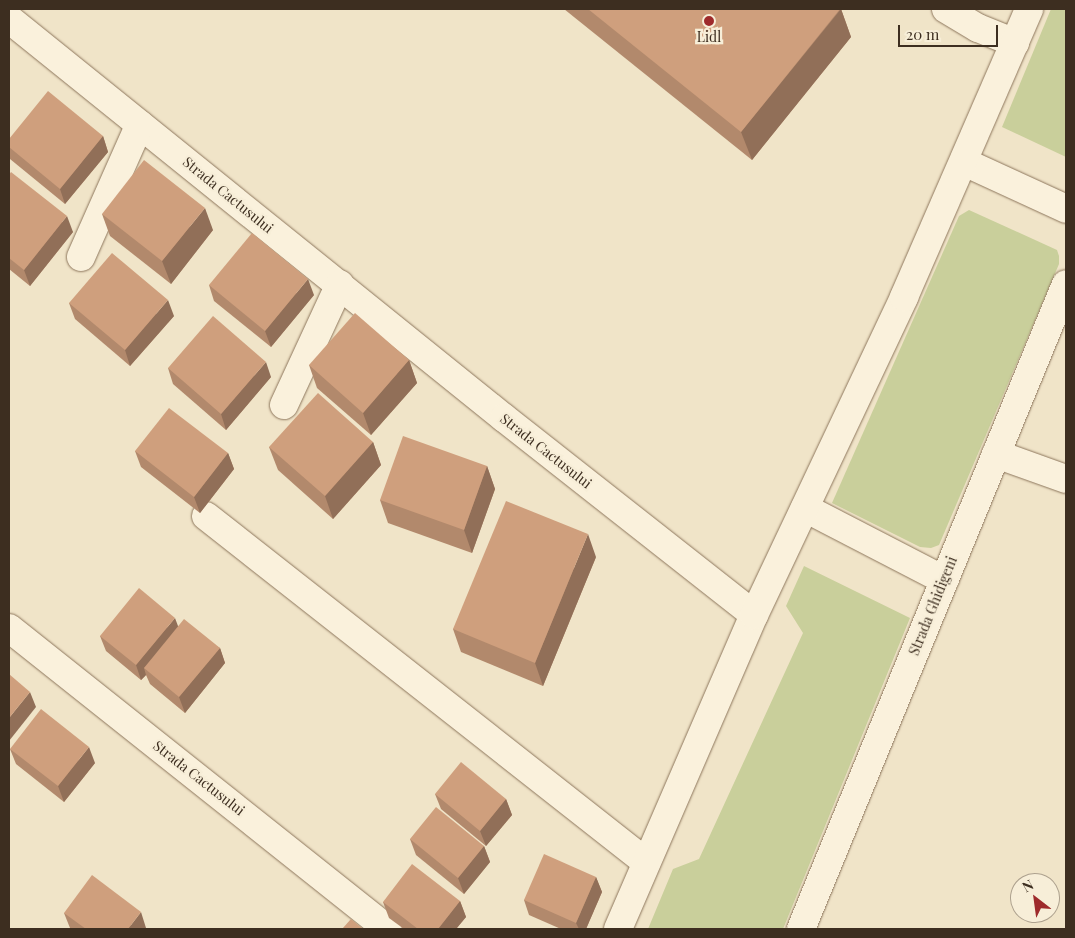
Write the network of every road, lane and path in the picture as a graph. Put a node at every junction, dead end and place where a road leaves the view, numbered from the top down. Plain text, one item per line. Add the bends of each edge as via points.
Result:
1 (946, 9) edge
2 (1028, 9) edge
3 (9, 19) edge
4 (1016, 43) junction
5 (140, 124) junction
6 (964, 162) junction
7 (1066, 209) edge
8 (81, 257) dead end
9 (340, 284) junction
10 (1066, 284) edge
11 (284, 405) dead end
12 (996, 454) junction
13 (1066, 479) edge
14 (805, 508) junction
15 (206, 516) dead end
16 (944, 580) junction
17 (754, 615) junction
18 (9, 628) edge
19 (646, 862) junction
20 (388, 929) edge
21 (618, 929) edge
22 (801, 929) edge

1 - 4 street via 978,28
2 - 4 street
3 - 5 street, Strada Cactusului
4 - 6 street
5 - 8 street
5 - 9 street, Strada Cactusului
6 - 7 street
6 - 14 street
9 - 11 street
9 - 17 street, Strada Cactusului
10 - 12 street, Strada Ghidigeni
12 - 13 street
12 - 16 street, Strada Ghidigeni
14 - 16 street
14 - 17 street
15 - 19 street
16 - 22 street, Strada Ghidigeni
17 - 19 street
18 - 20 street, Strada Cactusului
19 - 21 street

